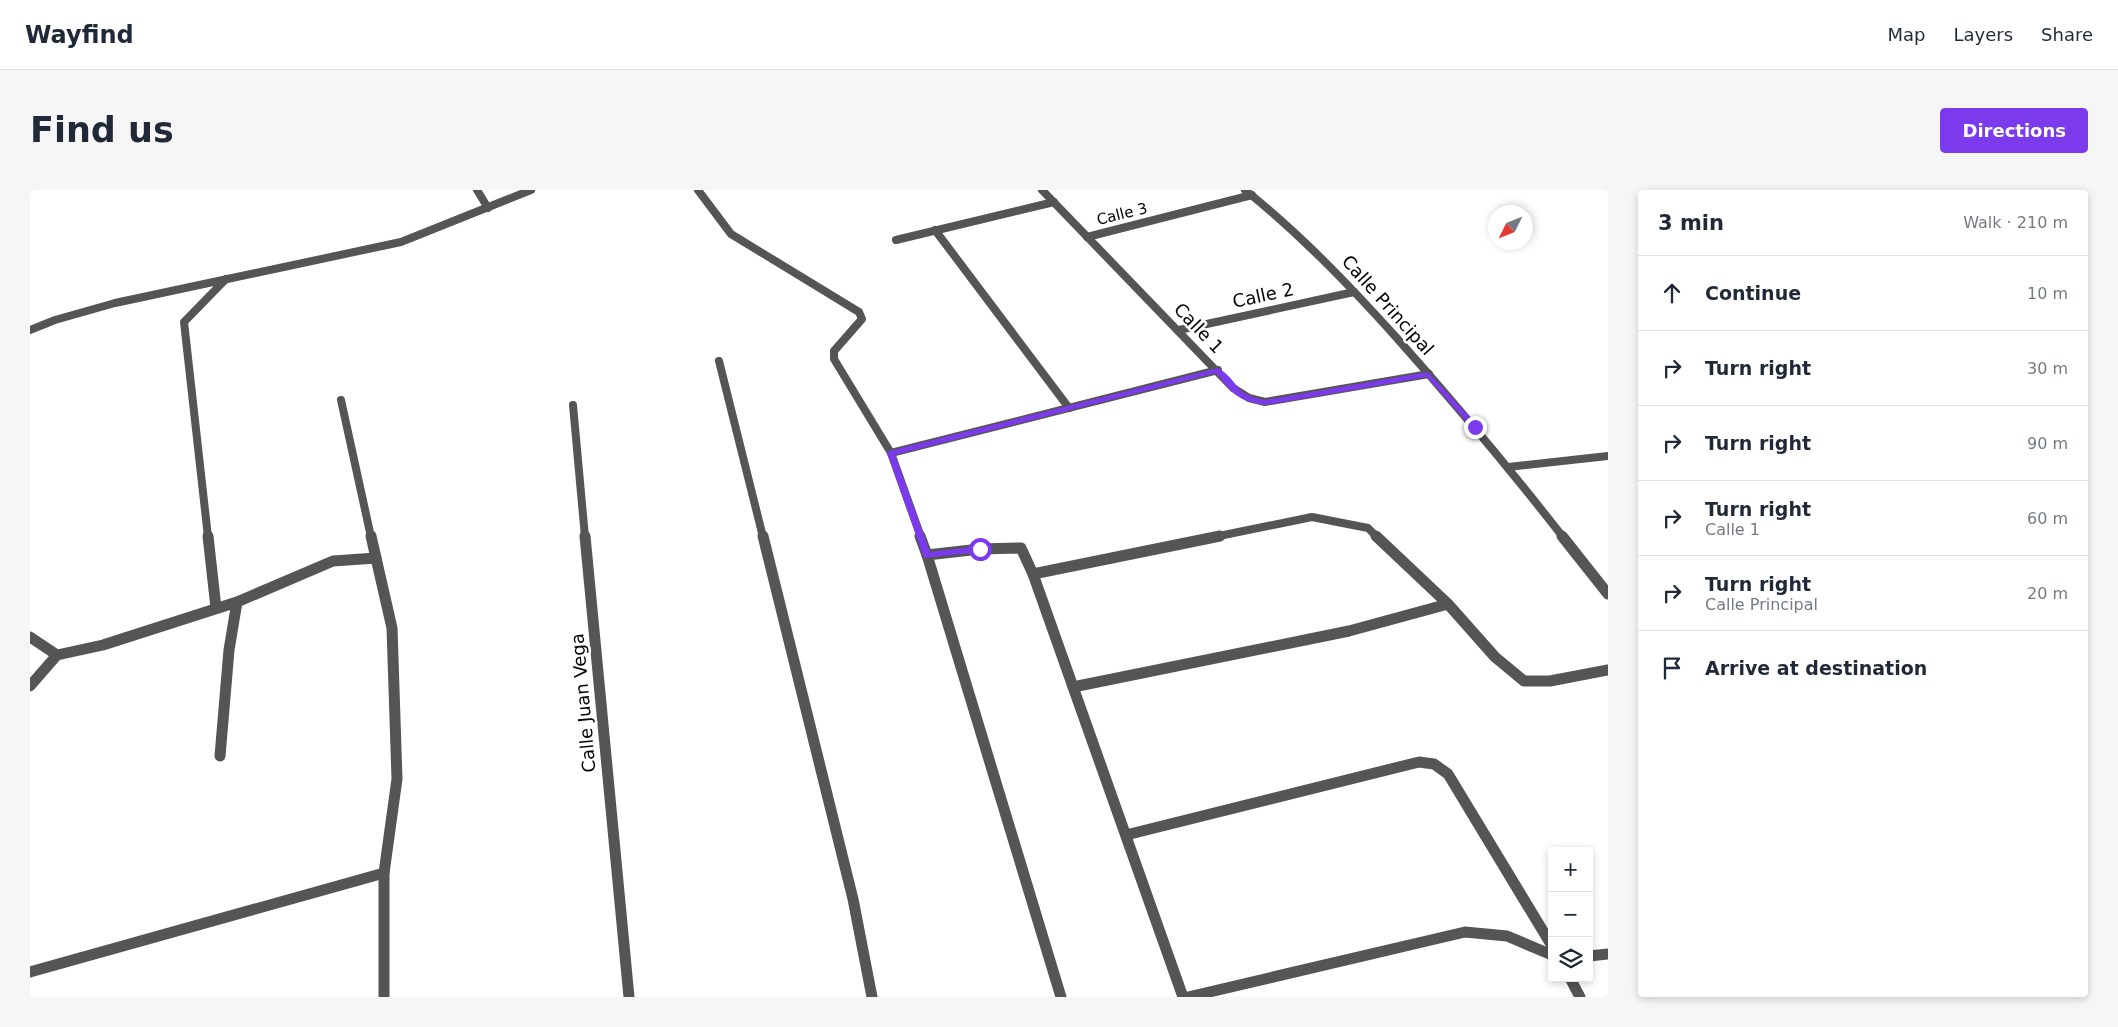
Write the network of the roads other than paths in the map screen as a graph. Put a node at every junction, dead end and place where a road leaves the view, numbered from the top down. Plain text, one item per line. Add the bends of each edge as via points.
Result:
1 (477, 190) edge
2 (531, 190) edge
3 (698, 190) edge
4 (1042, 190) edge
5 (1248, 192) edge
6 (1054, 202) junction
7 (488, 208) junction
8 (935, 230) junction
9 (1087, 237) junction
10 (896, 240) dead end
11 (226, 279) junction
12 (1354, 292) junction
13 (30, 330) edge
14 (1179, 330) junction
15 (719, 361) dead end
16 (1218, 370) junction
17 (1428, 374) junction
18 (341, 400) dead end
19 (573, 405) dead end
20 (1069, 408) junction
21 (891, 453) junction
22 (1608, 456) edge
23 (1508, 467) junction
24 (927, 555) junction
25 (376, 558) junction
26 (1033, 574) junction
27 (1608, 594) edge
28 (236, 602) junction
29 (1448, 604) junction
30 (216, 608) junction
31 (30, 637) edge
32 (57, 655) junction
33 (1608, 670) edge
34 (30, 686) edge
35 (1073, 687) junction
36 (220, 756) dead end
37 (1126, 836) junction
38 (384, 873) junction
39 (1548, 939) edge
40 (1548, 953) edge
41 (1608, 954) edge
42 (1593, 956) edge
43 (30, 972) edge
44 (1572, 982) edge
45 (384, 997) edge
46 (629, 997) edge
47 (872, 997) edge
48 (1060, 997) edge
49 (1183, 997) edge
50 (1188, 997) edge
51 (1580, 997) edge

1 - 7 street
2 - 7 street
3 - 21 street via 731,234 859,312 862,318 834,351 834,359
4 - 6 street, Calle 1
5 - 9 street, Calle 3
5 - 12 street, Calle Principal via 1329,264
6 - 8 street
6 - 9 street, Calle 1
7 - 11 street via 401,242
8 - 10 street
8 - 20 street
9 - 14 street, Calle 1
11 - 13 street via 115,303
11 - 30 street via 184,322
12 - 14 street, Calle 2
12 - 17 street, Calle Principal
14 - 16 street, Calle 1
15 - 47 street via 853,899
16 - 17 street, Calle 1 via 1248,400 1265,402
16 - 20 street
17 - 23 street, Calle Principal
18 - 25 street
19 - 46 street, Calle Juan Vega
20 - 21 street
21 - 24 street
22 - 23 street
23 - 27 street, Calle Principal
24 - 26 street via 1021,548
24 - 48 street
25 - 28 street via 333,561
25 - 38 street via 392,628 398,779
26 - 29 street via 1312,517 1368,528
26 - 35 street
28 - 30 street
28 - 36 street
29 - 33 street via 1495,657 1524,681 1550,681
29 - 35 street via 1349,632
30 - 32 street via 91,650
31 - 32 street
32 - 34 street
35 - 37 street
37 - 39 street via 1419,762 1434,764 1448,774
37 - 49 street
38 - 43 street
38 - 45 street
40 - 50 street via 1507,936 1465,932
41 - 42 street
44 - 51 street

